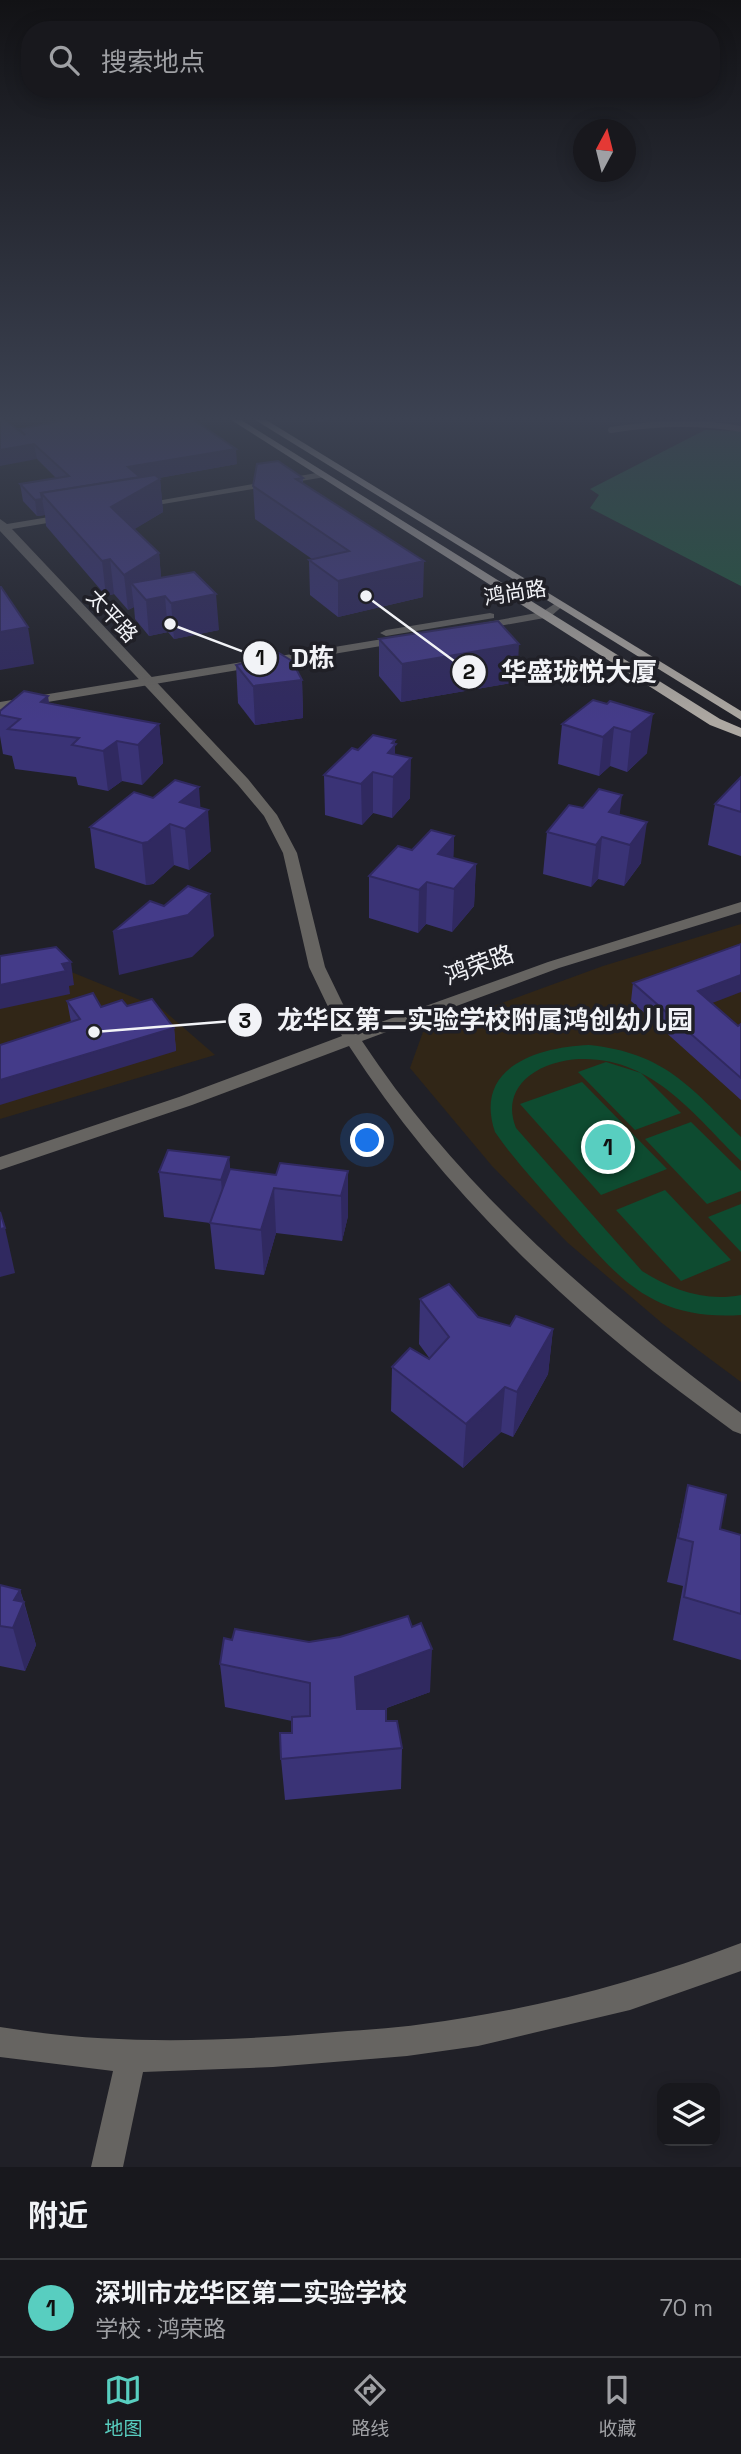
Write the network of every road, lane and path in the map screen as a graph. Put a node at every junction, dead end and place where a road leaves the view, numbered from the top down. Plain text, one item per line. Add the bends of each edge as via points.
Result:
1 (51, 519) edge
2 (393, 519) edge
3 (421, 519) edge
4 (2, 526) edge
5 (559, 604) junction
6 (535, 608) junction
7 (546, 615) junction
8 (143, 678) junction
9 (0, 697) edge
10 (0, 706) edge
11 (741, 716) edge
12 (741, 733) edge
13 (741, 907) edge
14 (352, 1040) junction
15 (0, 1164) edge
16 (741, 1425) edge
17 (741, 1957) edge
18 (0, 2042) edge
19 (131, 2056) junction
20 (107, 2167) edge

1 - 4 street
2 - 6 main road
3 - 5 main road
4 - 8 street, 太平路
5 - 6 street, 鸿尚路
5 - 7 street, 鸿尚路
5 - 11 main road
6 - 7 main road
6 - 8 street, 鸿尚路
7 - 8 street, 鸿尚路
7 - 12 main road via 716,722
8 - 9 street, 鸿尚路
8 - 10 street, 鸿尚路
8 - 14 street, 太平路 via 257,798 281,834 296,873 317,967
13 - 14 street, 鸿荣路 via 546,967
14 - 15 street, 鸿荣路 via 175,1107
14 - 16 street, 太平路 via 460,1178 538,1259 635,1345
17 - 19 street via 570,2013 437,2038 170,2059
18 - 19 street via 42,2051
19 - 20 street

